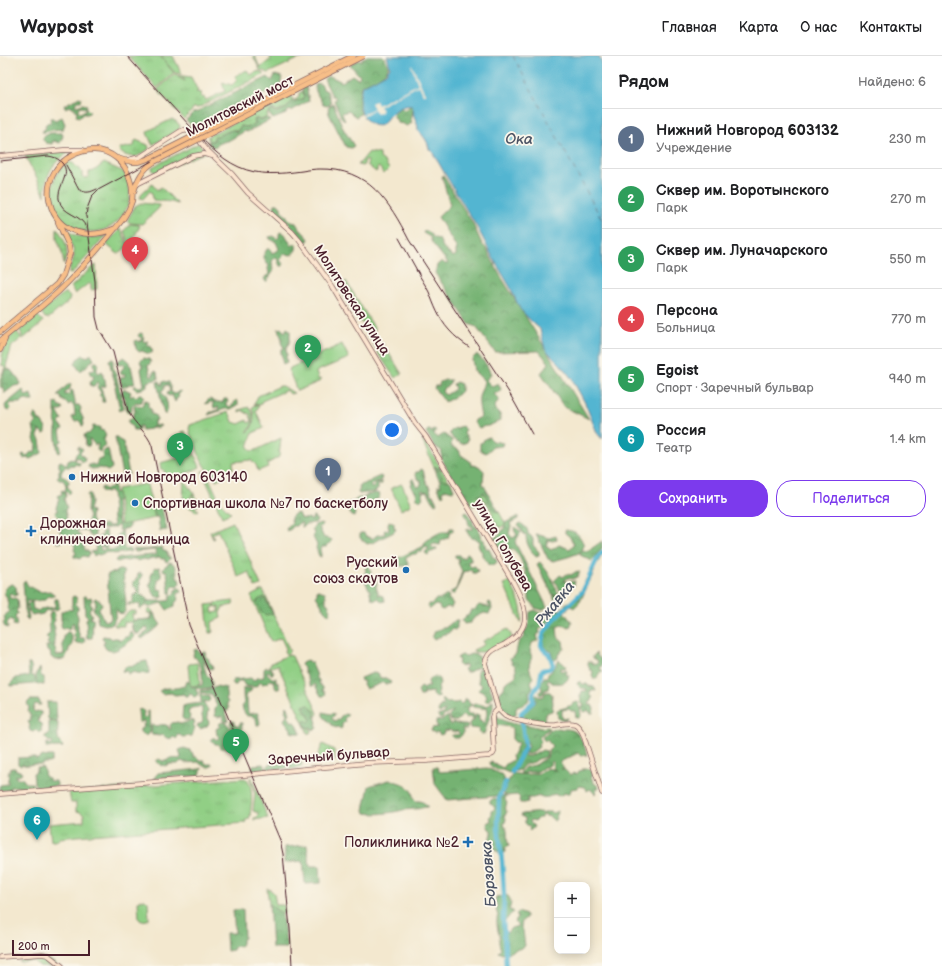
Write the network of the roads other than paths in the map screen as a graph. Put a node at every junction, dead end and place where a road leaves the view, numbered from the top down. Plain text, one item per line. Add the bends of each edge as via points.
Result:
1 (353, 56) edge
2 (363, 56) edge
3 (89, 151) junction
4 (205, 151) junction
5 (0, 156) edge
6 (116, 158) junction
7 (153, 160) junction
8 (126, 161) junction
9 (135, 186) junction
10 (133, 192) junction
11 (58, 220) junction
12 (116, 228) junction
13 (66, 268) junction
14 (73, 276) junction
15 (1, 331) edge
16 (8, 334) junction
17 (0, 341) edge
18 (0, 350) edge
19 (422, 433) joint
20 (498, 709) junction
21 (602, 793) edge
22 (0, 794) edge
23 (0, 957) edge
24 (62, 966) edge

1 - 7 main road, Молитовский мост, bridge
2 - 7 main road, Молитовский мост, bridge
3 - 5 street via 64,150
3 - 6 main road via 103,152
3 - 11 main road via 69,157 53,174 49,195 51,208
4 - 8 street, Молитовская улица via 192,132 184,130 140,158
4 - 9 street
4 - 19 street, Молитовская улица via 299,240 333,287
6 - 8 main road
6 - 10 main road via 128,175
7 - 8 main road
7 - 9 main road, Молитовский мост via 142,172
9 - 10 main road, Молитовский мост
10 - 12 main road via 128,210
11 - 12 main road via 69,229 87,234
11 - 13 main road via 70,250
12 - 14 main road
13 - 14 main road via 67,274
13 - 15 main road via 57,284
14 - 16 main road
16 - 17 main road
16 - 18 main road
19 - 20 street, улица Голубева via 512,580 524,606 523,628 509,642 491,652 485,663
20 - 21 street via 509,718 532,723 577,725 584,736
20 - 22 street, Заречный бульвар via 492,717 493,754 486,756 367,763
23 - 24 street via 42,954 48,955

